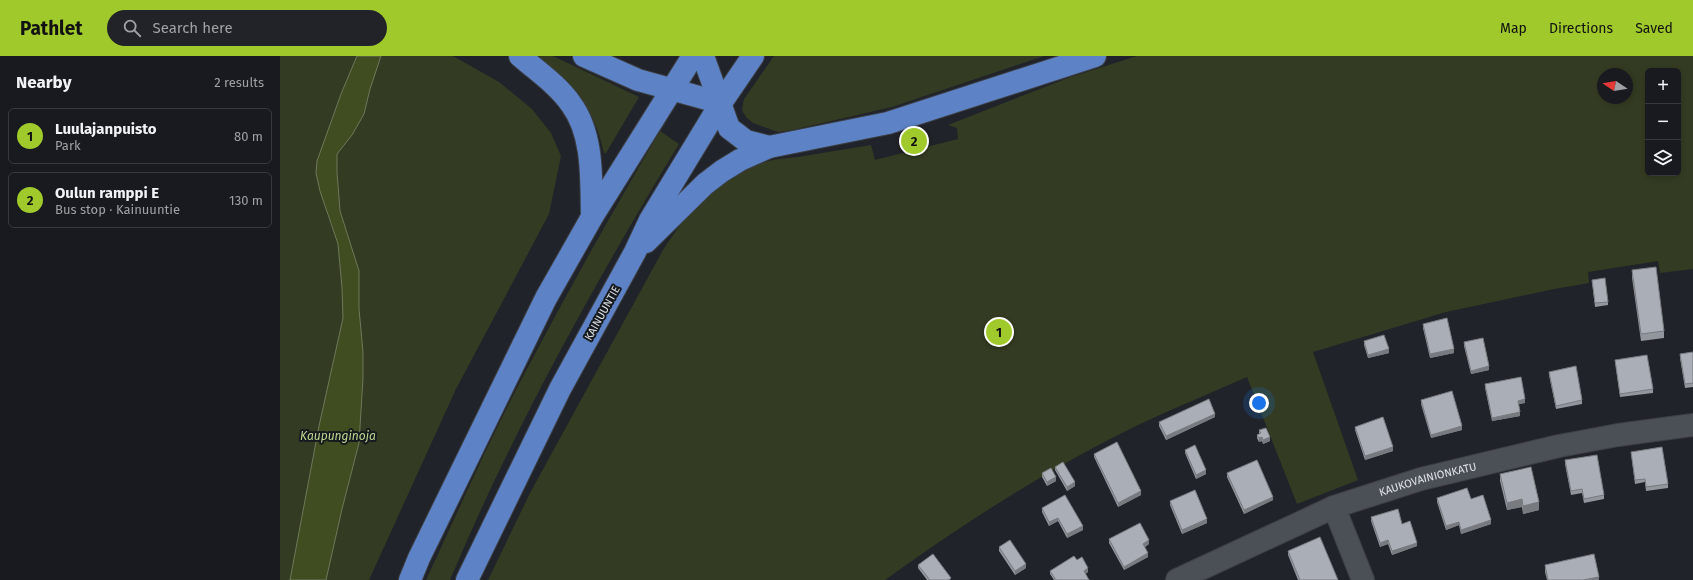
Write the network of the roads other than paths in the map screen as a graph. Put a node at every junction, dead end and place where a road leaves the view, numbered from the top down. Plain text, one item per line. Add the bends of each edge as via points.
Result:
1 (520, 56) edge
2 (584, 56) edge
3 (693, 56) edge
4 (703, 56) edge
5 (753, 56) edge
6 (1095, 56) edge
7 (670, 90) junction
8 (721, 103) junction
9 (769, 147) junction
10 (592, 217) junction
11 (635, 252) junction
12 (1693, 425) edge
13 (1334, 507) junction
14 (410, 580) edge
15 (467, 580) edge
16 (1177, 580) edge
17 (1364, 580) edge

1 - 10 highway via 571,104 582,122 588,143
2 - 7 highway via 638,80
3 - 7 highway
4 - 8 highway
5 - 8 highway, KAINUUNTIE
6 - 9 highway via 888,123
7 - 8 highway
7 - 10 highway
8 - 9 highway via 729,128 746,141
8 - 11 highway, KAINUUNTIE via 650,220
9 - 11 highway via 740,160 711,180
10 - 14 highway via 546,298
11 - 15 highway, KAINUUNTIE via 560,389
12 - 13 street, KAUKOVAINIONKATU via 1601,438 1491,462 1421,479
13 - 16 street, KAUKOVAINIONKATU
13 - 17 street

